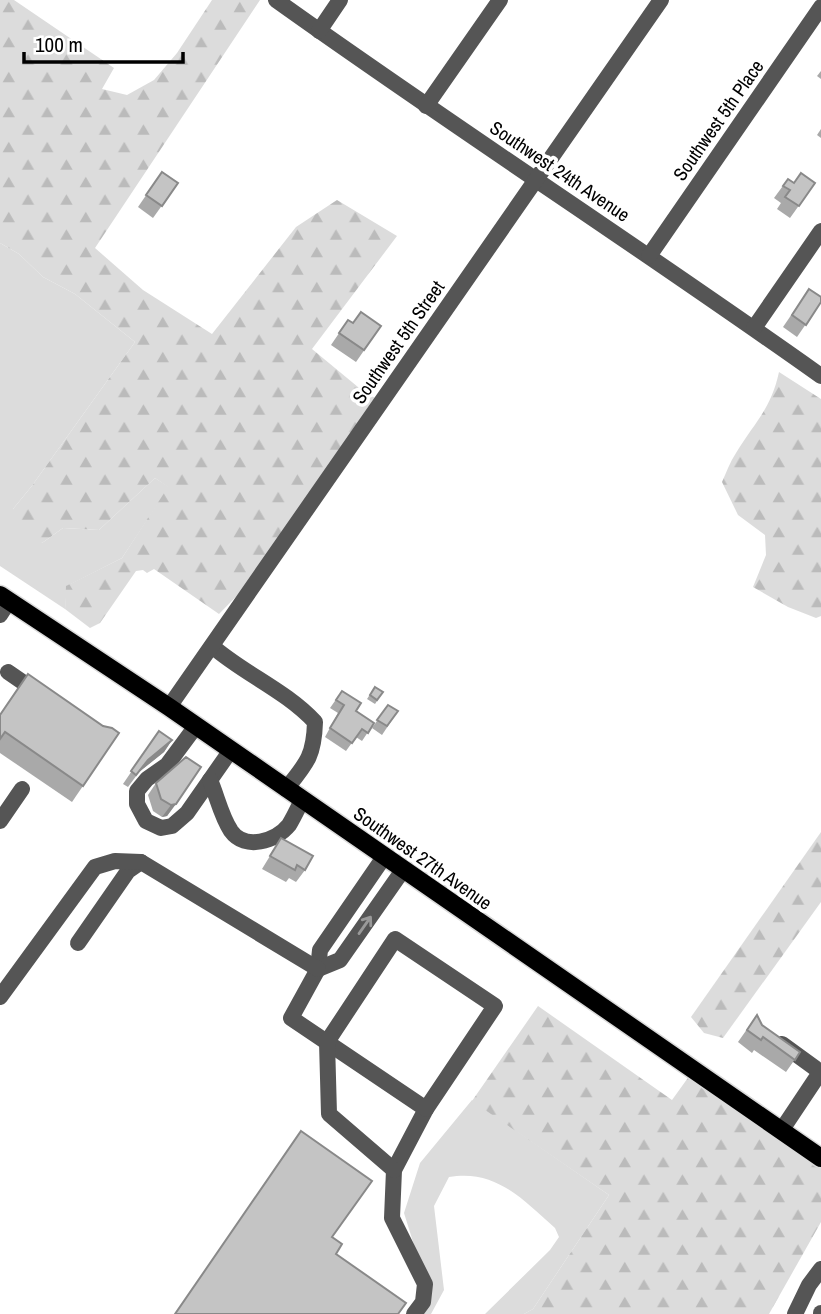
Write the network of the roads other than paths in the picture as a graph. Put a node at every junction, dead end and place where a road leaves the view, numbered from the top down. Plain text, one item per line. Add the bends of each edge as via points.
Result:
1 (276, 0) edge
2 (341, 0) edge
3 (500, 0) edge
4 (661, 0) edge
5 (821, 7) edge
6 (319, 31) junction
7 (426, 106) junction
8 (537, 179) junction
9 (821, 231) edge
10 (649, 256) junction
11 (754, 328) junction
12 (821, 376) edge
13 (3, 604) edge
14 (212, 646) junction
15 (3, 673) edge
16 (48, 700) edge
17 (169, 707) junction
18 (196, 726) junction
19 (231, 750) junction
20 (210, 780) junction
21 (22, 789) dead end
22 (286, 789) junction
23 (302, 800) junction
24 (0, 821) edge
25 (384, 857) junction
26 (141, 862) junction
27 (403, 870) junction
28 (78, 943) dead end
29 (318, 969) junction
30 (0, 997) edge
31 (771, 1037) edge
32 (327, 1042) junction
33 (426, 1108) junction
34 (781, 1131) junction
35 (821, 1158) edge
36 (394, 1170) junction
37 (821, 1269) edge
38 (414, 1314) edge
39 (795, 1314) edge

1 - 6 street, Southwest 24th Avenue
2 - 6 street
3 - 7 street
4 - 8 street, Southwest 5th Street
5 - 10 street, Southwest 5th Place
6 - 7 street, Southwest 24th Avenue
7 - 8 street, Southwest 24th Avenue
8 - 10 street, Southwest 24th Avenue
8 - 14 street, Southwest 5th Street
9 - 11 street
10 - 11 street, Southwest 24th Avenue
11 - 12 street, Southwest 24th Avenue
13 - 17 main road, Southwest 27th Avenue
14 - 17 street, Southwest 5th Street
14 - 22 street via 235,666 300,706 314,722 314,745
15 - 16 street
17 - 18 main road, Southwest 27th Avenue
18 - 19 main road, Southwest 27th Avenue
18 - 20 street via 167,765 137,791 137,804 146,821 161,828 172,826
19 - 20 street
19 - 22 main road, Southwest 27th Avenue
20 - 23 street via 226,821 243,842 278,835
21 - 24 street
22 - 23 main road, Southwest 27th Avenue
23 - 25 main road, Southwest 27th Avenue
25 - 27 main road, Southwest 27th Avenue
25 - 29 street via 320,950
26 - 28 street via 128,872
26 - 29 street
26 - 30 street via 115,861 95,867
29 -> 27 street via 340,960
27 - 34 main road, Southwest 27th Avenue
29 - 32 street via 291,1017
31 - 34 street via 819,1074
32 - 33 street
32 - 33 street via 395,939 495,1006
32 - 36 street via 329,1114
33 - 36 street
34 - 35 main road, Southwest 27th Avenue
36 - 38 street via 392,1218 425,1284 423,1302
37 - 39 street

